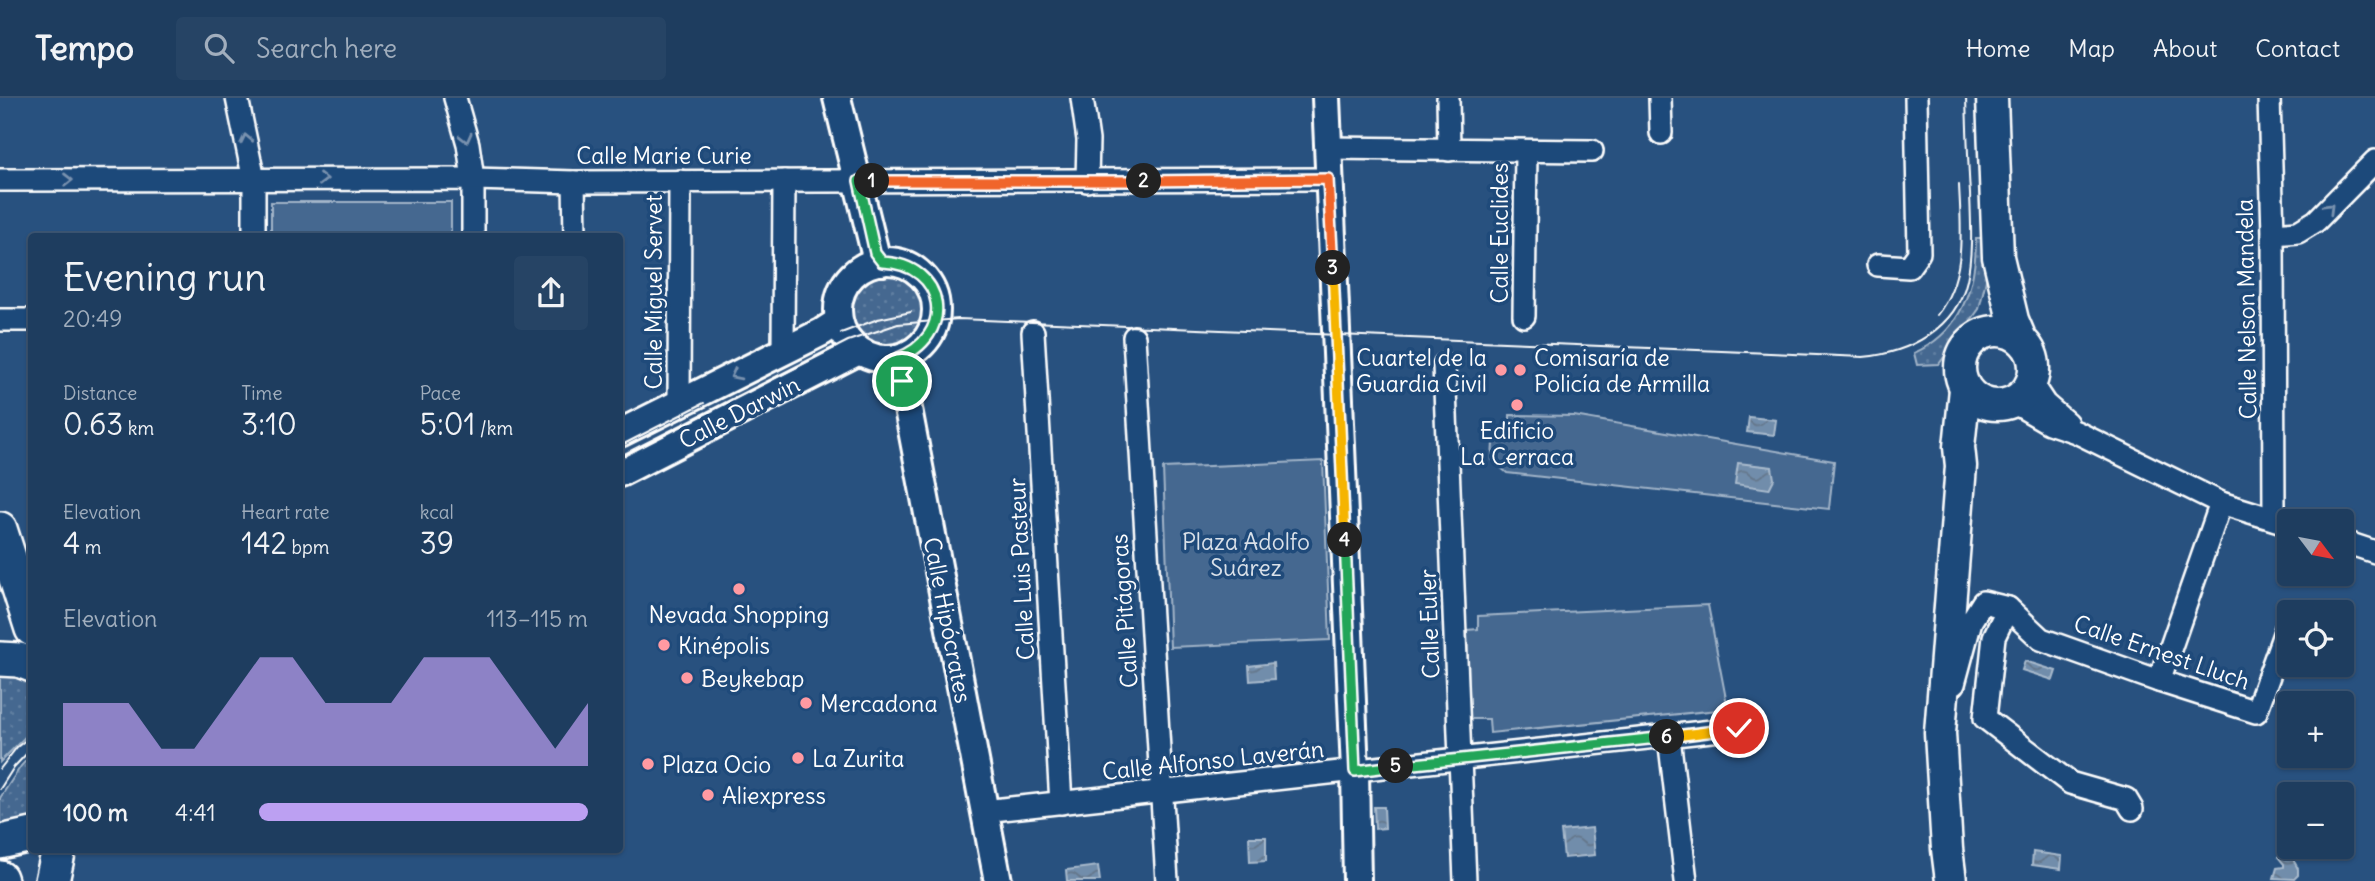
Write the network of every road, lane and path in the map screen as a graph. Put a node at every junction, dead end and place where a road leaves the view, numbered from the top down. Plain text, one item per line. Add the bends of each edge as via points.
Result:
1 (237, 98) edge
2 (456, 98) edge
3 (837, 98) edge
4 (1082, 98) edge
5 (1326, 98) edge
6 (1448, 98) edge
7 (1660, 98) edge
8 (1916, 98) edge
9 (1992, 98) edge
10 (2269, 98) edge
11 (1661, 133) dead end
12 (1327, 148) junction
13 (1449, 150) junction
14 (1526, 151) junction
15 (1592, 151) dead end
16 (2375, 161) edge
17 (472, 179) junction
18 (1328, 179) junction
19 (0, 180) edge
20 (254, 180) junction
21 (680, 181) junction
22 (785, 181) junction
23 (859, 181) junction
24 (1087, 181) junction
25 (574, 182) junction
26 (254, 233) edge
27 (473, 233) edge
28 (575, 233) edge
29 (2273, 234) junction
30 (1998, 257) junction
31 (882, 262) junction
32 (1878, 265) dead end
33 (1524, 316) dead end
34 (0, 320) edge
35 (28, 320) edge
36 (839, 321) junction
37 (1033, 332) dead end
38 (1979, 335) junction
39 (1135, 337) dead end
40 (2021, 339) junction
41 (783, 351) junction
42 (859, 351) junction
43 (896, 359) junction
44 (1444, 365) dead end
45 (1965, 388) junction
46 (2013, 397) junction
47 (679, 403) junction
48 (623, 431) edge
49 (1961, 466) junction
50 (623, 471) edge
51 (2221, 503) junction
52 (2282, 509) edge
53 (2277, 520) edge
54 (0, 529) edge
55 (2354, 545) edge
56 (2375, 552) edge
57 (2008, 608) junction
58 (28, 616) edge
59 (2277, 653) edge
60 (0, 659) edge
61 (28, 663) edge
62 (2159, 681) junction
63 (1739, 728) dead end
64 (1940, 733) junction
65 (1669, 737) junction
66 (1460, 759) junction
67 (1355, 771) junction
68 (1163, 792) junction
69 (1061, 803) junction
70 (2132, 809) dead end
71 (984, 811) junction
72 (28, 836) edge
73 (0, 842) edge
74 (58, 853) edge
75 (1682, 878) edge
76 (52, 881) edge
77 (998, 881) edge
78 (1167, 881) edge
79 (1357, 881) edge
80 (1465, 881) edge
81 (1951, 881) edge

20 -> 1 street
2 -> 17 street
3 - 23 street
4 - 24 street
5 - 12 street
6 - 13 street
7 - 11 street
8 - 32 street via 1919,253 1909,267
9 - 30 main road
10 - 29 street, Calle Nelson Mandela
12 - 13 street
12 - 18 street
13 - 14 street
14 - 15 street
14 - 33 street, Calle Euclides
29 -> 16 street via 2298,232 2316,221
20 -> 17 street, Calle Marie Curie
17 - 25 street, Calle Marie Curie
17 - 27 street
18 - 24 street, Calle Marie Curie
18 - 67 street
19 -> 20 street, Calle Marie Curie
20 - 26 street
21 - 22 street, Calle Marie Curie
21 - 25 street, Calle Marie Curie
21 - 47 street, Calle Miguel Servet
22 - 23 street, Calle Marie Curie
22 - 41 street
23 - 24 street, Calle Marie Curie
23 - 31 street via 875,253
25 - 28 street
29 - 52 street, Calle Nelson Mandela
30 - 38 main road
30 - 40 main road
31 - 36 street via 853,275 838,304
31 - 43 street via 911,267 923,276 935,297 932,331 912,353
34 - 35 street
36 - 41 street, Calle Darwin
36 - 42 street via 848,341
37 - 69 street, Calle Luis Pasteur
38 - 40 main road via 2001,330
38 - 45 main road via 1962,352 1960,377
39 - 68 street, Calle Pitágoras
40 - 46 main road via 2034,359 2035,371
41 -> 47 street, Calle Darwin
42 - 43 street via 877,359
42 - 50 street, Calle Darwin
43 - 71 street, Calle Hipócrates
44 - 66 street, Calle Euler
45 - 46 main road via 1983,403
45 - 49 main road
46 - 49 main road via 1974,434
46 - 51 street via 2046,404 2076,432
47 - 48 street, Calle Darwin
49 - 64 main road
51 - 53 street
51 - 62 street
54 - 58 main road
55 - 56 street
57 - 62 street, Calle Ernest Lluch via 2041,639
57 - 64 street via 1983,602 1971,621
57 - 70 street via 1994,637 1984,718 2070,783 2126,799
59 - 62 street, Calle Ernest Lluch via 2256,712
60 - 61 main road
63 - 65 street, Calle Alfonso Laverán
64 - 81 main road
65 - 66 street, Calle Alfonso Laverán
65 - 75 street
66 - 67 street, Calle Alfonso Laverán
66 - 80 street, Calle Euler
67 - 68 street, Calle Alfonso Laverán
67 - 79 street
68 - 69 street, Calle Alfonso Laverán
68 - 78 street, Calle Pitágoras
69 - 71 street, Calle Alfonso Laverán
71 - 77 street, Calle Hipócrates
72 - 73 main road
74 - 76 main road

